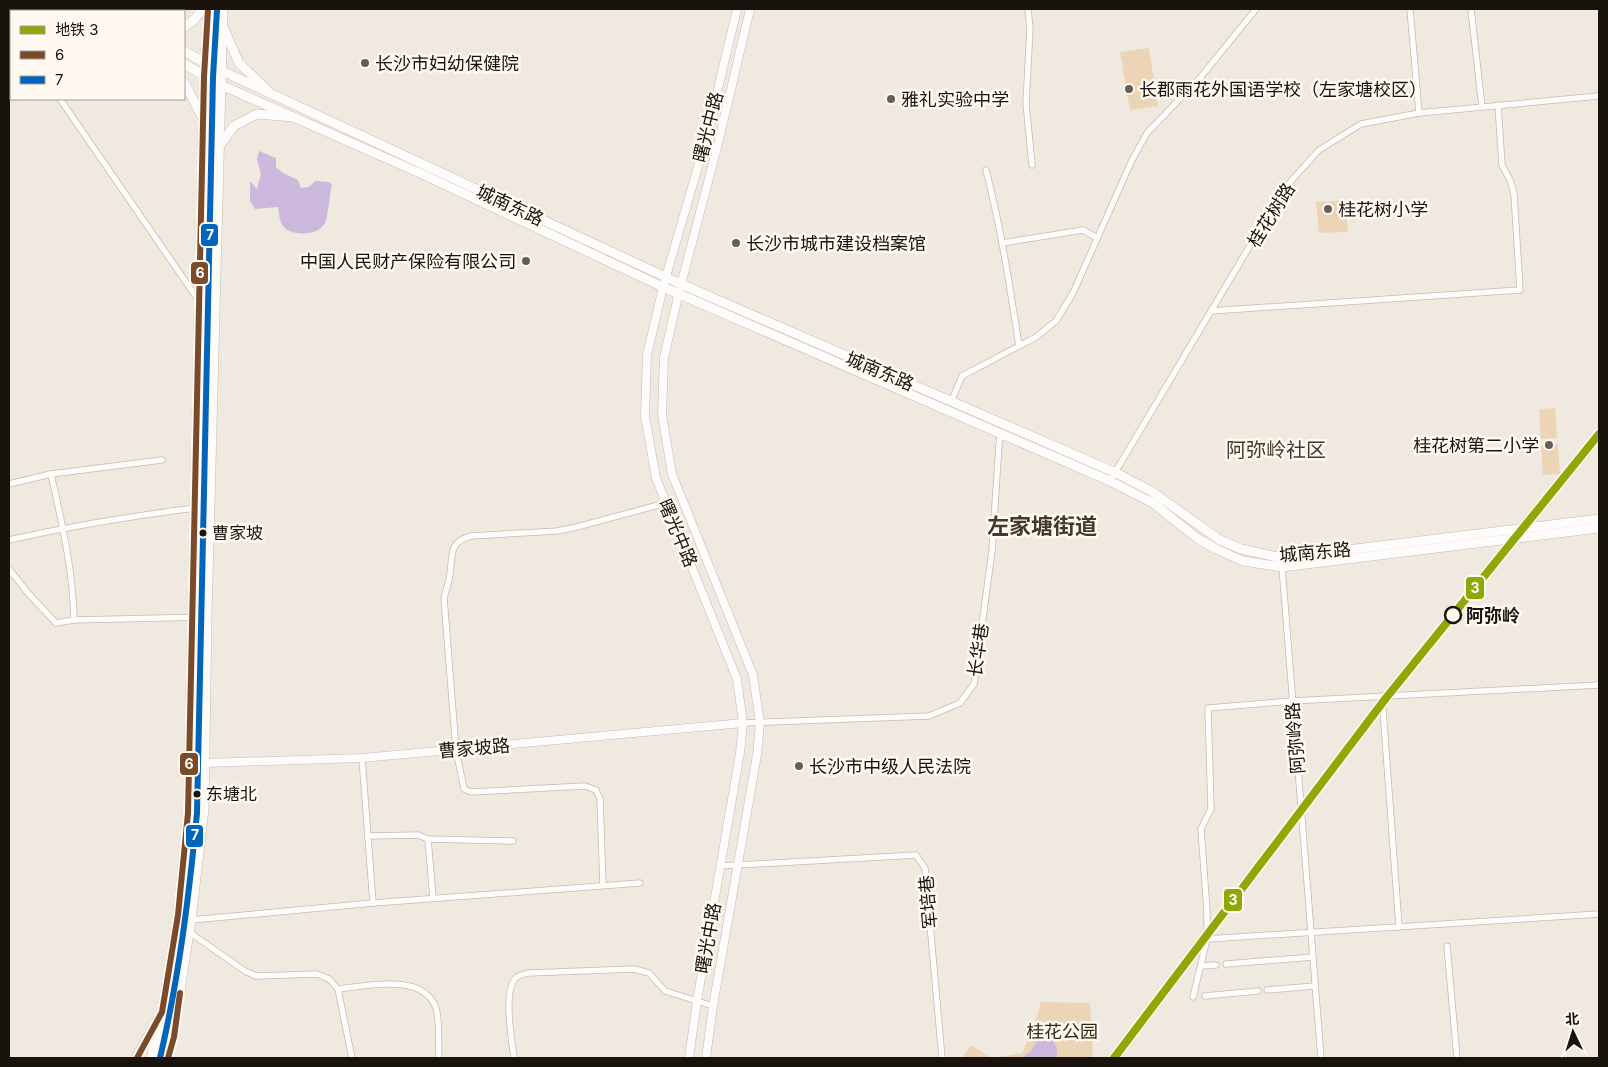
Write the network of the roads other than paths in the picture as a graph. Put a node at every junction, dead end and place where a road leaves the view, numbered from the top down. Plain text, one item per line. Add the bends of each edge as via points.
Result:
1 (202, 9) edge
2 (208, 9) edge
3 (223, 9) edge
4 (737, 9) edge
5 (750, 9) edge
6 (1028, 9) edge
7 (1256, 9) edge
8 (1410, 9) edge
9 (1471, 9) edge
10 (222, 25) junction
11 (185, 26) edge
12 (185, 52) edge
13 (205, 63) junction
14 (185, 65) edge
15 (221, 70) junction
16 (204, 76) junction
17 (185, 84) edge
18 (221, 85) junction
19 (271, 94) junction
20 (1599, 96) edge
21 (61, 100) edge
22 (1498, 105) junction
23 (1482, 107) junction
24 (1420, 113) junction
25 (294, 117) junction
26 (203, 121) junction
27 (220, 145) junction
28 (1032, 165) dead end
29 (986, 170) dead end
30 (1097, 238) junction
31 (1002, 243) junction
32 (666, 278) junction
33 (663, 287) junction
34 (680, 289) junction
35 (199, 302) junction
36 (1211, 311) junction
37 (1019, 346) junction
38 (951, 402) junction
39 (1001, 433) junction
40 (162, 460) dead end
41 (51, 474) junction
42 (1112, 476) junction
43 (9, 484) edge
44 (666, 503) junction
45 (195, 508) junction
46 (1599, 519) edge
47 (64, 527) junction
48 (1599, 528) edge
49 (9, 540) edge
50 (1282, 567) junction
51 (9, 569) edge
52 (192, 616) junction
53 (207, 617) junction
54 (74, 620) junction
55 (1599, 685) edge
56 (1382, 696) junction
57 (1292, 701) junction
58 (743, 723) junction
59 (760, 723) junction
60 (456, 750) junction
61 (362, 758) junction
62 (204, 763) junction
63 (368, 836) junction
64 (428, 838) junction
65 (513, 840) dead end
66 (737, 865) junction
67 (720, 866) junction
68 (640, 883) dead end
69 (603, 885) junction
70 (433, 898) junction
71 (373, 903) junction
72 (1599, 914) edge
73 (191, 920) junction
74 (1399, 927) junction
75 (189, 932) junction
76 (1311, 933) junction
77 (1207, 939) junction
78 (1447, 946) dead end
79 (1313, 957) junction
80 (1226, 964) dead end
81 (1216, 965) dead end
82 (1201, 966) junction
83 (1315, 986) junction
84 (338, 989) junction
85 (1267, 990) dead end
86 (1258, 991) dead end
87 (1205, 996) dead end
88 (1193, 997) dead end
89 (697, 1001) junction
90 (713, 1006) junction
91 (162, 1012) junction
92 (161, 1054) edge
93 (137, 1058) edge
94 (151, 1058) edge
95 (352, 1058) edge
96 (439, 1058) edge
97 (514, 1058) edge
98 (689, 1058) edge
99 (706, 1058) edge
100 (942, 1058) edge
101 (1321, 1058) edge
102 (1457, 1058) edge

1 - 11 main road via 196,19
2 - 13 main road
3 - 10 main road
4 - 32 street, 曙光中路 via 706,139
5 - 34 street, 曙光中路
6 - 28 street via 1026,103
7 - 30 street via 1200,78 1147,133
8 - 24 street
9 - 23 street
10 - 15 main road
10 - 19 main road via 239,63
12 - 13 main road, 城南东路
13 - 15 main road, 城南东路
13 - 16 main road
14 - 16 main road, 城南东路
15 - 18 main road
15 - 19 main road, 城南东路
16 - 18 main road, 城南东路
16 - 26 main road
17 - 26 main road
18 - 25 main road, 城南东路
18 - 27 main road
19 - 32 main road, 城南东路
20 - 22 street, 桂花树路
21 - 35 street
22 - 23 street, 桂花树路
22 - 36 street via 1502,165 1514,194 1520,290
23 - 24 street, 桂花树路
24 - 36 street, 桂花树路 via 1361,124 1319,150 1283,190
25 - 27 main road via 258,114 234,126
25 - 33 main road, 城南东路
26 - 35 main road
27 - 53 main road
29 - 31 street
30 - 31 street via 1083,230
30 - 37 street via 1073,294 1056,320
31 - 37 street
32 - 33 street, 曙光中路
32 - 34 main road, 城南东路
33 - 34 main road, 城南东路
33 - 44 street, 曙光中路 via 647,355 645,416 656,478
34 - 38 main road, 城南东路
34 - 39 main road, 城南东路
34 - 59 street, 曙光中路 via 663,367 662,415 672,474 753,675
35 - 45 main road
36 - 42 street, 桂花树路
37 - 38 street via 962,376
38 - 42 main road, 城南东路
39 - 42 main road, 城南东路
39 - 59 street, 长华巷 via 992,552 974,684 960,703 929,716
40 - 41 street
41 - 43 street
41 - 47 street
42 - 46 main road, 城南东路 via 1151,491 1220,540 1241,549 1282,558
42 - 50 main road, 城南东路 via 1216,549 1243,561
44 - 58 street, 曙光中路 via 737,679
44 - 60 street via 557,531 471,536 457,542 451,555 444,598
45 - 47 street
45 - 52 main road
47 - 49 street
47 - 54 street
48 - 50 main road, 城南东路
50 - 57 street, 阿弥岭路
51 - 54 street via 56,622
52 - 53 street
52 - 54 street
52 - 91 main road via 188,812 178,915
53 - 62 main road
55 - 56 street
56 - 57 street
56 - 74 street
57 - 76 street, 阿弥岭路
57 - 77 street via 1208,708 1211,809 1201,829
58 - 59 street, 长华巷
58 - 60 street, 曹家坡路
58 - 67 street, 曙光中路
59 - 66 street, 曙光中路
60 - 61 street, 曹家坡路
60 - 69 street via 464,790 585,786 596,790 600,799
61 - 62 street, 曹家坡路
61 - 63 street
62 - 73 main road via 204,809
63 - 64 street via 418,835
63 - 71 street
64 - 65 street
64 - 70 street
66 - 67 street, 军培巷
66 - 90 street, 曙光中路
66 - 100 street, 军培巷 via 916,855 925,868
67 - 89 street, 曙光中路
68 - 69 street
69 - 70 street
70 - 71 street
71 - 73 street
72 - 74 street
73 - 75 main road
74 - 76 street
75 - 84 street via 256,976 317,974 330,979
75 - 92 main road via 174,1037
76 - 77 street
76 - 79 street, 阿弥岭路
77 - 82 street
78 - 102 street
79 - 80 street
79 - 83 street, 阿弥岭路
81 - 82 street
82 - 88 street
83 - 85 street
83 - 101 street, 阿弥岭路
84 - 95 street
84 - 96 street via 389,983 423,991 432,998 437,1010
86 - 87 street
89 - 90 street
89 - 97 street via 665,991 649,973 634,969 528,973 517,977 510,985 508,998
89 - 98 street, 曙光中路
90 - 99 street, 曙光中路
91 - 92 main road
91 - 93 main road
92 - 94 main road

